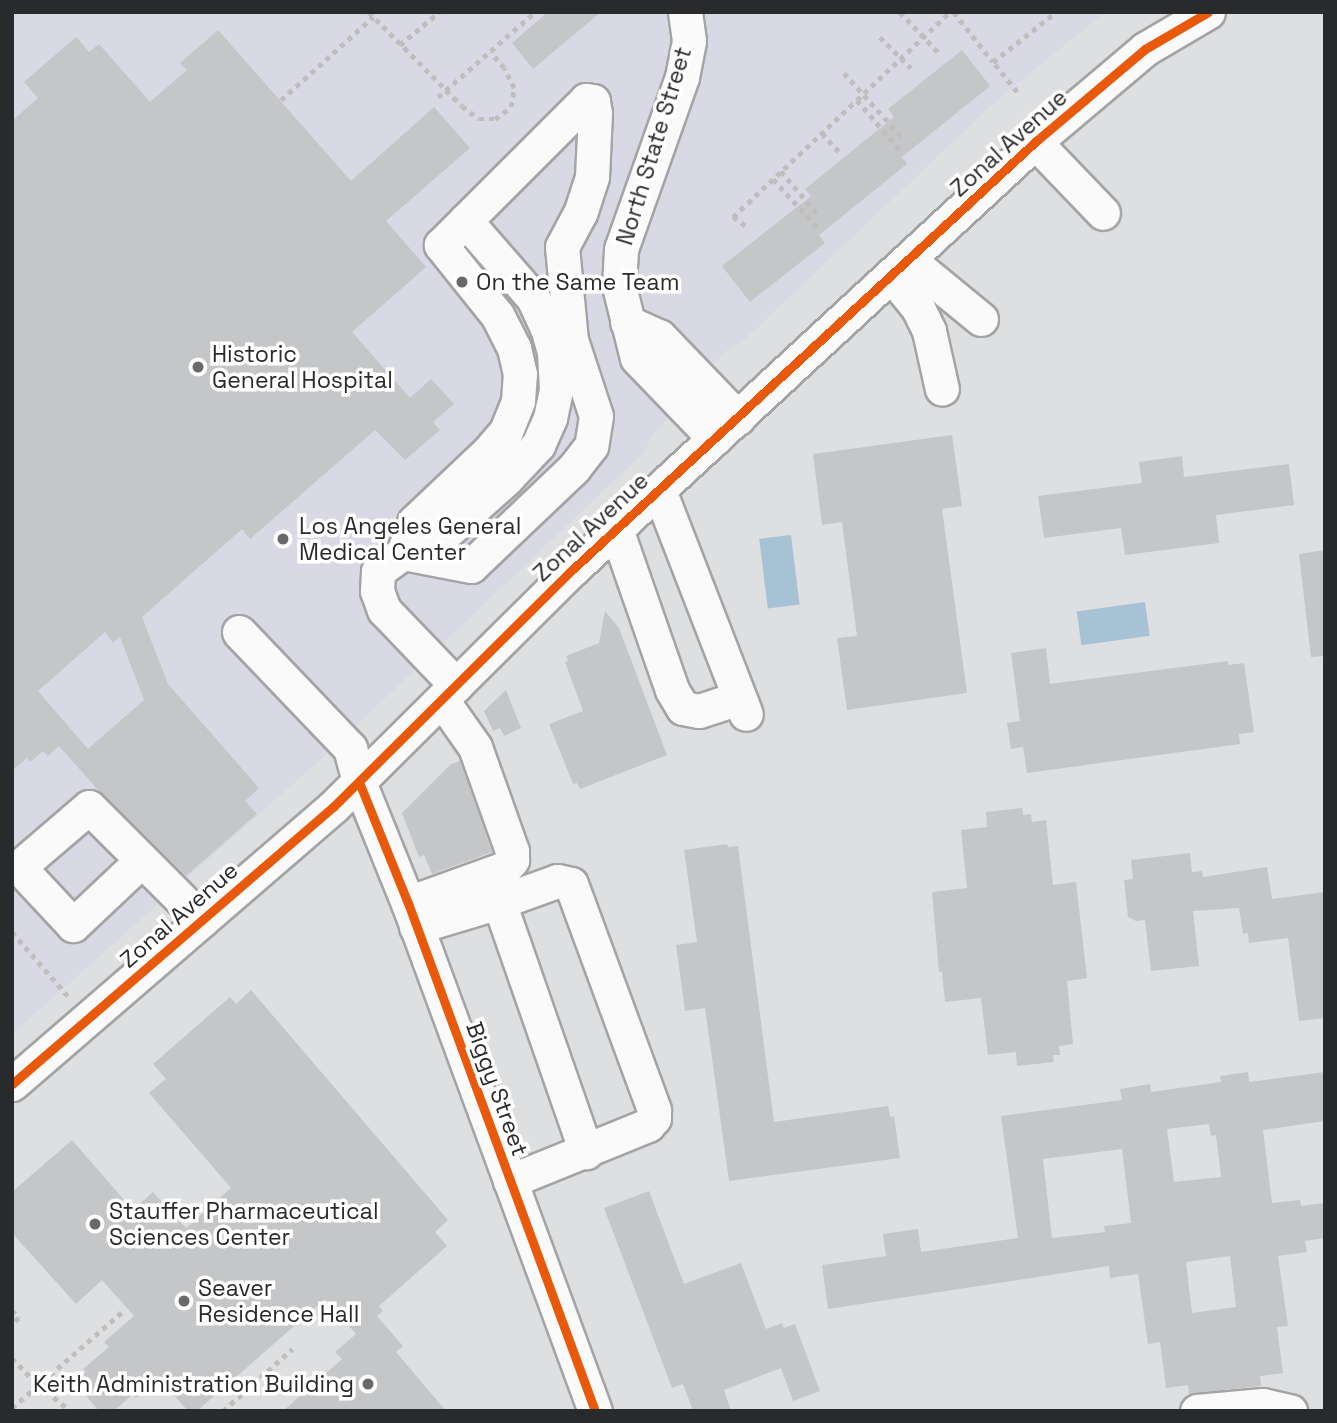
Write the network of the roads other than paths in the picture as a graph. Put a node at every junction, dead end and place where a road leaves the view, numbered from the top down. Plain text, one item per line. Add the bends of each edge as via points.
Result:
1 (685, 12) edge
2 (1208, 12) edge
3 (1035, 142) junction
4 (1103, 213) dead end
5 (465, 220) junction
6 (901, 268) junction
7 (981, 319) dead end
8 (942, 389) dead end
9 (726, 428) junction
10 (659, 490) junction
11 (616, 529) junction
12 (403, 553) junction
13 (239, 632) dead end
14 (449, 692) junction
15 (359, 782) junction
16 (142, 860) dead end
17 (491, 904) junction
18 (412, 915) junction
19 (202, 920) junction
20 (12, 1084) edge
21 (586, 1152) junction
22 (510, 1181) junction
23 (595, 1411) edge
24 (1197, 1411) edge
25 (1290, 1411) edge

1 - 9 street, North State Street via 689,41 682,77 621,249 618,286 627,322 660,337
2 - 3 street, Zonal Avenue via 1145,49
3 - 4 street
3 - 6 street, Zonal Avenue
5 - 12 street via 441,245 497,315 514,348 520,374 519,401 506,431 487,453 414,522
5 - 12 street via 534,298 554,352 556,390 538,445 506,480 432,545
5 - 12 street via 586,100 593,101 592,177 562,247 571,340 596,416 591,446 574,468 471,566
6 - 7 street
6 - 8 street via 929,331
6 - 9 street, Zonal Avenue
9 - 10 street, Zonal Avenue
10 - 11 street, Zonal Avenue
10 - 11 street via 742,706 699,711 683,708
11 - 14 street, Zonal Avenue
12 - 14 street via 378,571 377,591 384,610
13 - 15 street, Biggy Street via 350,747
14 - 15 street, Zonal Avenue
14 - 18 street via 475,747 512,860 505,868
15 - 18 street, Biggy Street
15 - 19 street, Zonal Avenue
16 - 19 street
17 - 18 street
17 - 21 street
17 - 21 street via 557,881 571,884 654,1110 648,1125
18 - 22 street, Biggy Street
19 - 20 street, Zonal Avenue
21 - 22 street
22 - 23 street, Biggy Street
24 - 25 street via 1263,1405

